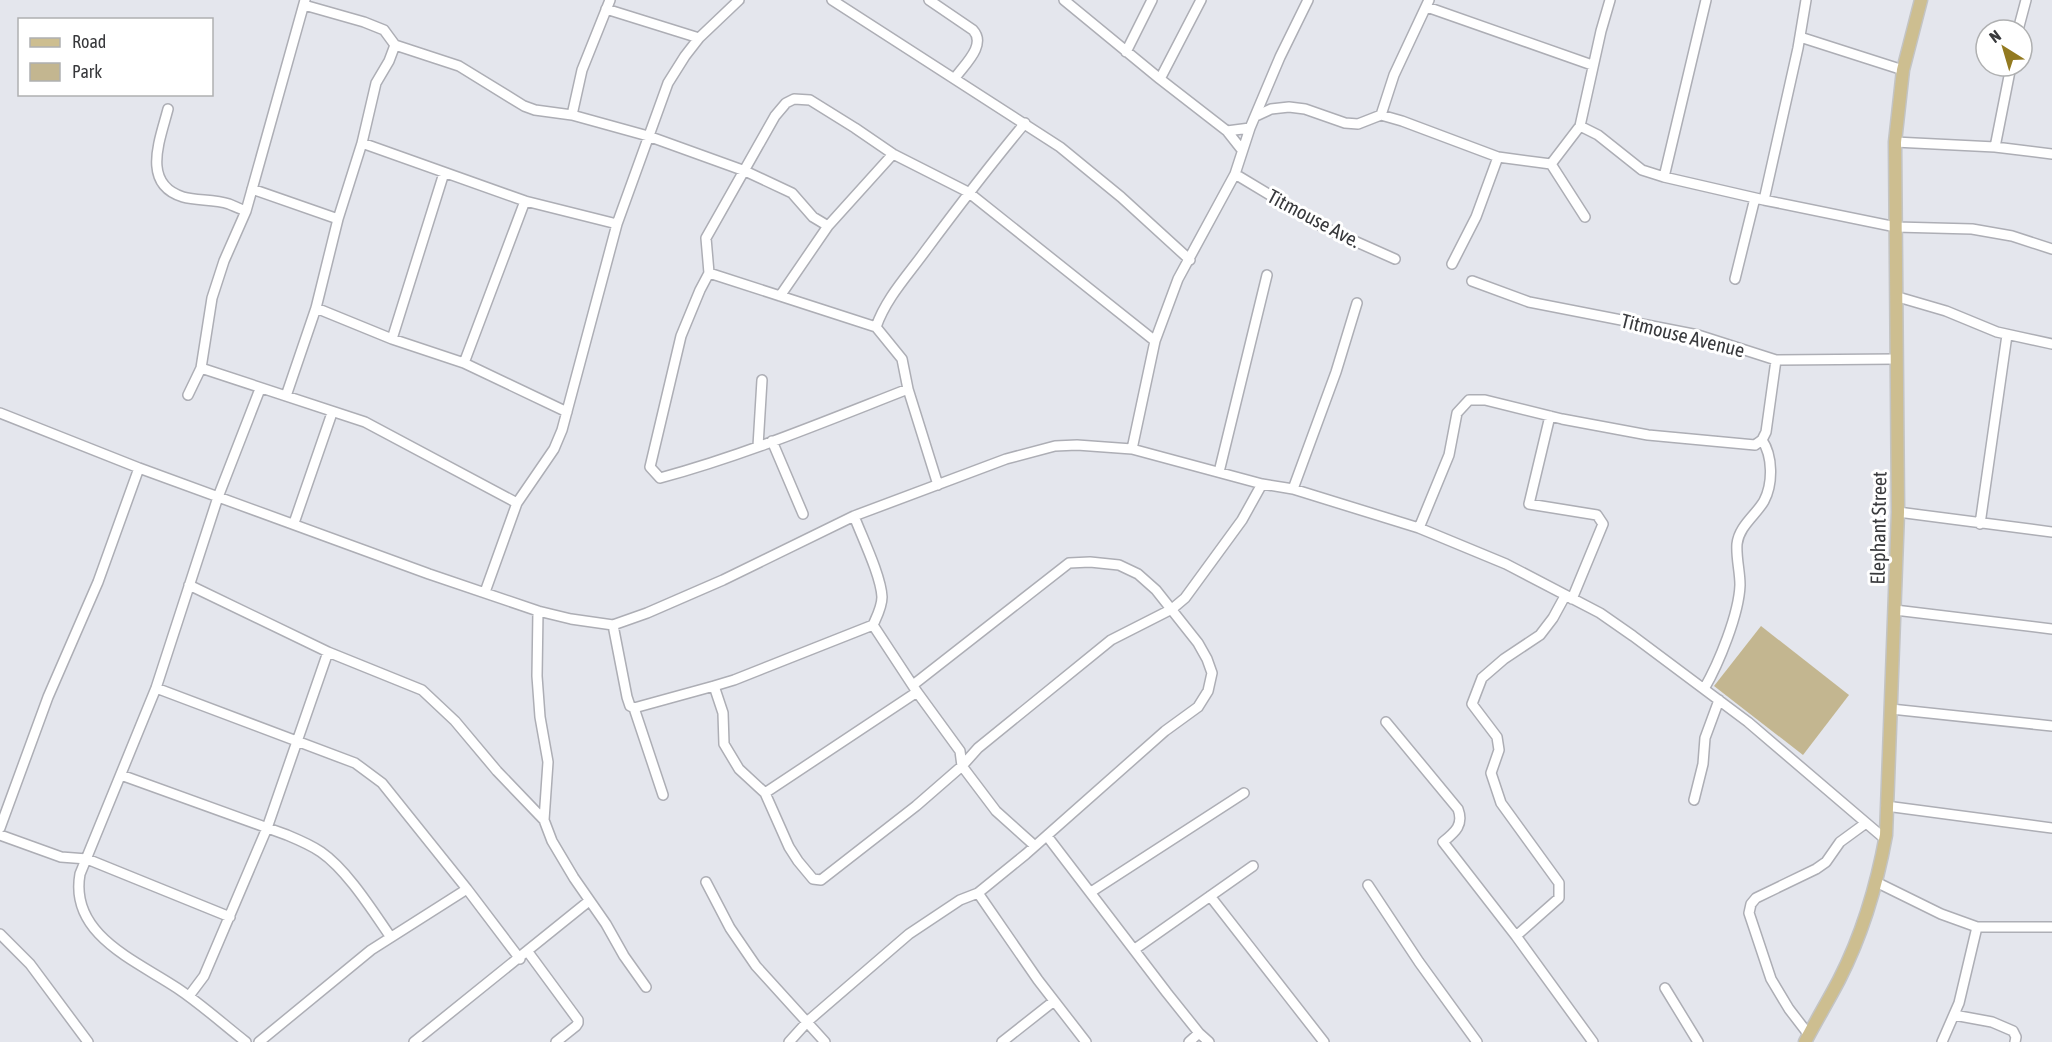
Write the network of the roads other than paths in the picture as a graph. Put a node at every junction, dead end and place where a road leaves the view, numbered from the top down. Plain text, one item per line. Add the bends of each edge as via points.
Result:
1 (739, 0) edge
2 (832, 0) edge
3 (929, 0) edge
4 (1064, 0) edge
5 (1152, 0) edge
6 (1200, 0) edge
7 (1308, 0) edge
8 (1610, 0) edge
9 (1706, 0) edge
10 (1806, 0) edge
11 (1921, 0) edge
12 (2026, 0) edge
13 (304, 2) edge
14 (1428, 3) edge
15 (608, 4) edge
16 (2021, 18) edge
17 (1800, 37) junction
18 (699, 38) junction
19 (395, 45) junction
20 (1126, 52) junction
21 (1592, 65) junction
22 (1903, 70) junction
23 (955, 78) junction
24 (2009, 78) edge
25 (1160, 79) junction
26 (168, 109) dead end
27 (572, 115) junction
28 (1381, 115) junction
29 (1256, 116) junction
30 (1024, 123) junction
31 (1580, 126) junction
32 (1250, 128) junction
33 (1227, 131) junction
34 (648, 136) junction
35 (1895, 142) junction
36 (362, 143) junction
37 (1995, 147) junction
38 (1242, 150) junction
39 (893, 153) junction
40 (2052, 154) edge
41 (1498, 157) junction
42 (1551, 164) junction
43 (745, 171) junction
44 (444, 173) junction
45 (1234, 174) junction
46 (1664, 177) junction
47 (252, 189) junction
48 (968, 192) junction
49 (1759, 199) junction
50 (525, 201) junction
51 (246, 211) junction
52 (1585, 217) dead end
53 (338, 219) junction
54 (617, 224) junction
55 (828, 226) junction
56 (1896, 227) junction
57 (2052, 249) edge
58 (1190, 260) junction
59 (1395, 260) dead end
60 (1452, 264) dead end
61 (710, 273) junction
62 (1267, 275) dead end
63 (1735, 279) dead end
64 (1472, 281) dead end
65 (780, 296) junction
66 (1898, 297) junction
67 (1357, 303) dead end
68 (316, 308) junction
69 (876, 327) junction
70 (2007, 334) junction
71 (392, 339) junction
72 (1155, 341) junction
73 (2052, 344) edge
74 (1898, 359) junction
75 (1776, 360) junction
76 (464, 363) junction
77 (201, 368) junction
78 (762, 380) dead end
79 (260, 389) junction
80 (908, 389) junction
81 (188, 395) dead end
82 (286, 396) junction
83 (332, 412) junction
84 (567, 412) junction
85 (0, 413) edge
86 (1550, 416) junction
87 (1762, 440) junction
88 (772, 441) junction
89 (758, 446) junction
90 (1132, 449) junction
91 (140, 468) junction
92 (1220, 472) junction
93 (1262, 484) junction
94 (938, 485) junction
95 (1293, 489) junction
96 (218, 496) junction
97 (517, 503) junction
98 (1898, 512) junction
99 (802, 514) dead end
100 (854, 516) junction
101 (294, 523) junction
102 (1980, 524) junction
103 (1419, 528) junction
104 (2052, 532) edge
105 (189, 585) junction
106 (485, 592) junction
107 (1569, 597) junction
108 (1172, 609) junction
109 (1895, 610) junction
110 (538, 611) junction
111 (613, 625) junction
112 (873, 625) junction
113 (2052, 629) edge
114 (328, 652) junction
115 (714, 686) junction
116 (156, 688) junction
117 (915, 688) junction
118 (1704, 689) junction
119 (1719, 700) junction
120 (634, 708) junction
121 (1891, 709) junction
122 (1386, 722) dead end
123 (2052, 726) edge
124 (298, 741) junction
125 (962, 766) junction
126 (121, 775) junction
127 (765, 793) junction
128 (1244, 793) dead end
129 (663, 795) dead end
130 (1694, 800) dead end
131 (1886, 806) junction
132 (544, 820) junction
133 (1866, 823) junction
134 (0, 828) edge
135 (267, 828) junction
136 (2052, 828) edge
137 (0, 835) edge
138 (1047, 836) junction
139 (1885, 839) junction
140 (1035, 846) junction
141 (87, 860) junction
142 (1253, 867) dead end
143 (706, 882) dead end
144 (1876, 882) junction
145 (1368, 885) dead end
146 (467, 889) junction
147 (1091, 892) junction
148 (978, 893) junction
149 (1210, 896) junction
150 (589, 902) junction
151 (230, 916) junction
152 (1977, 927) junction
153 (2052, 927) edge
154 (0, 934) edge
155 (390, 936) junction
156 (1516, 936) junction
157 (1135, 949) junction
158 (528, 952) junction
159 (520, 958) junction
160 (646, 987) dead end
161 (1665, 988) dead end
162 (189, 996) junction
163 (1054, 1001) junction
164 (1954, 1015) junction
165 (808, 1021) junction
166 (1199, 1033) junction
167 (1807, 1039) edge
168 (88, 1042) edge
169 (246, 1042) edge
170 (259, 1042) edge
171 (414, 1042) edge
172 (556, 1042) edge
173 (789, 1042) edge
174 (825, 1042) edge
175 (1002, 1042) edge
176 (1086, 1042) edge
177 (1189, 1042) edge
178 (1209, 1042) edge
179 (1324, 1042) edge
180 (1477, 1042) edge
181 (1593, 1042) edge
182 (1698, 1042) edge
183 (1942, 1042) edge
184 (2015, 1042) edge

1 - 18 street
2 - 23 street
3 - 23 street via 978,35 978,45
4 - 20 street
5 - 20 street
6 - 25 street
7 - 29 street
8 - 21 street
9 - 46 street
10 - 17 street
11 - 22 main road, Elephant Street
12 - 16 street
13 - 19 street via 384,30
13 - 47 street
14 - 21 street
14 - 28 street via 1394,75
15 - 18 street
15 - 27 street via 582,70
17 - 22 street
17 - 49 street
18 - 34 street via 668,83
19 - 27 street via 459,66 524,106
19 - 36 street via 376,83
20 - 25 street
21 - 31 street
22 - 35 main road, Elephant Street
23 - 30 street
24 - 37 street
25 - 33 street
26 - 51 street via 156,165 159,181 182,197 228,203
27 - 34 street
28 - 29 street via 1365,122 1345,123 1289,107
28 - 41 street
29 - 32 street
30 - 48 street
30 - 58 street via 1060,147
31 - 42 street
31 - 46 street via 1598,135 1642,170
32 - 33 street
32 - 38 street
33 - 38 street
34 - 43 street
34 - 54 street
35 - 37 street
35 - 56 main road, Elephant Street
36 - 44 street
36 - 53 street
37 - 40 street
38 - 45 street
39 - 43 street via 810,100 794,99 775,116
39 - 48 street
39 - 55 street
41 - 42 street
41 - 60 street via 1476,217
42 - 52 street
43 - 55 street via 792,193 813,217
43 - 61 street via 706,238
44 - 50 street
44 - 71 street
45 - 58 street
45 - 59 street, Titmouse Ave. via 1323,227
46 - 49 street
47 - 51 street
47 - 53 street
48 - 69 street via 882,310
48 - 72 street
49 - 56 street
49 - 63 street
50 - 54 street
50 - 76 street
51 - 77 street via 212,298
53 - 68 street
54 - 84 street
55 - 65 street
56 - 57 street via 1972,229
56 - 66 main road, Elephant Street
58 - 72 street via 1178,279
61 - 65 street
61 - 89 street via 681,336 650,467 660,478
62 - 92 street
64 - 75 street, Titmouse Avenue via 1529,302 1698,335
65 - 69 street
66 - 70 street
66 - 74 main road, Elephant Street
67 - 95 street
68 - 71 street
68 - 82 street
69 - 80 street via 902,359
70 - 73 street
70 - 102 street
71 - 76 street
72 - 90 street
74 - 75 street, Titmouse Avenue
74 - 98 main road, Elephant Street
75 - 87 street via 1767,432
76 - 84 street
77 - 79 street
77 - 81 street
78 - 89 street
79 - 82 street
79 - 96 street
80 - 88 street
80 - 94 street
82 - 83 street
83 - 97 street via 381,429
83 - 101 street
84 - 97 street via 554,449
85 - 91 street
86 - 87 street via 1648,435 1755,445
86 - 103 street via 1485,400 1469,400 1457,413 1449,455
86 - 107 street via 1528,504 1598,515 1603,524
87 - 118 street via 1770,458 1764,500 1737,541 1738,600 1714,672
88 - 89 street
88 - 99 street
90 - 92 street
90 - 94 street via 1055,446 1006,459
91 - 96 street
91 - 134 street
92 - 93 street
93 - 95 street
93 - 108 street via 1214,559
94 - 100 street
95 - 103 street
96 - 101 street
96 - 105 street
97 - 106 street
98 - 102 street
98 - 109 main road, Elephant Street
100 - 111 street via 723,580
100 - 112 street via 882,598
101 - 106 street
102 - 104 street
103 - 107 street via 1506,564
105 - 114 street
105 - 116 street
106 - 110 street
107 - 118 street via 1633,636
107 - 156 street via 1540,635 1482,678 1472,704 1497,737 1500,750 1491,774 1501,803 1559,882 1559,898
108 - 117 street via 1138,574 1119,566 1069,563
108 - 125 street via 1112,640 978,747
108 - 138 street via 1207,659 1212,673 1208,691 1198,707 1165,731
109 - 113 street
109 - 121 main road, Elephant Street
110 - 111 street
110 - 132 street via 537,676 548,762
111 - 120 street via 627,697
112 - 115 street
112 - 117 street
114 - 124 street
114 - 132 street via 422,690
115 - 120 street
115 - 127 street via 723,713 724,744 740,769
116 - 124 street
116 - 126 street
117 - 125 street via 960,751
117 - 127 street
118 - 119 street
119 - 130 street via 1705,738
119 - 133 street
120 - 129 street
121 - 123 street
121 - 131 main road, Elephant Street
122 - 156 street via 1458,809 1458,831 1443,842
124 - 135 street
124 - 146 street via 355,763 382,783
125 - 127 street via 821,880 813,879 798,861
125 - 140 street via 996,811
126 - 135 street
126 - 141 street
128 - 147 street
131 - 136 street
131 - 139 main road, Elephant Street
132 - 150 street via 552,841
133 - 139 street
133 - 167 street via 1840,842 1816,870 1751,904 1749,913 1771,978
135 - 151 street
135 - 155 street via 324,854 356,887
137 - 141 street via 61,856
138 - 140 street
138 - 147 street
139 - 144 main road, Elephant Street
140 - 148 street
141 - 151 street
141 - 162 street via 78,882 80,898 97,932 116,950
142 - 149 street
143 - 165 street via 753,962
144 - 152 street
144 - 167 main road, Elephant Street via 1846,963
145 - 180 street
146 - 155 street
146 - 159 street
147 - 157 street
148 - 163 street
148 - 165 street via 960,900 909,934
149 - 157 street
149 - 179 street
150 - 158 street
150 - 160 street
151 - 162 street via 204,976
152 - 153 street
152 - 164 street
154 - 168 street via 30,964
155 - 170 street
156 - 181 street
157 - 166 street
158 - 159 street
158 - 172 street via 579,1023
159 - 171 street
161 - 182 street
162 - 169 street
163 - 175 street
163 - 176 street
164 - 183 street
164 - 184 street via 1992,1022 2013,1031
165 - 173 street
165 - 174 street
166 - 177 street
166 - 178 street

